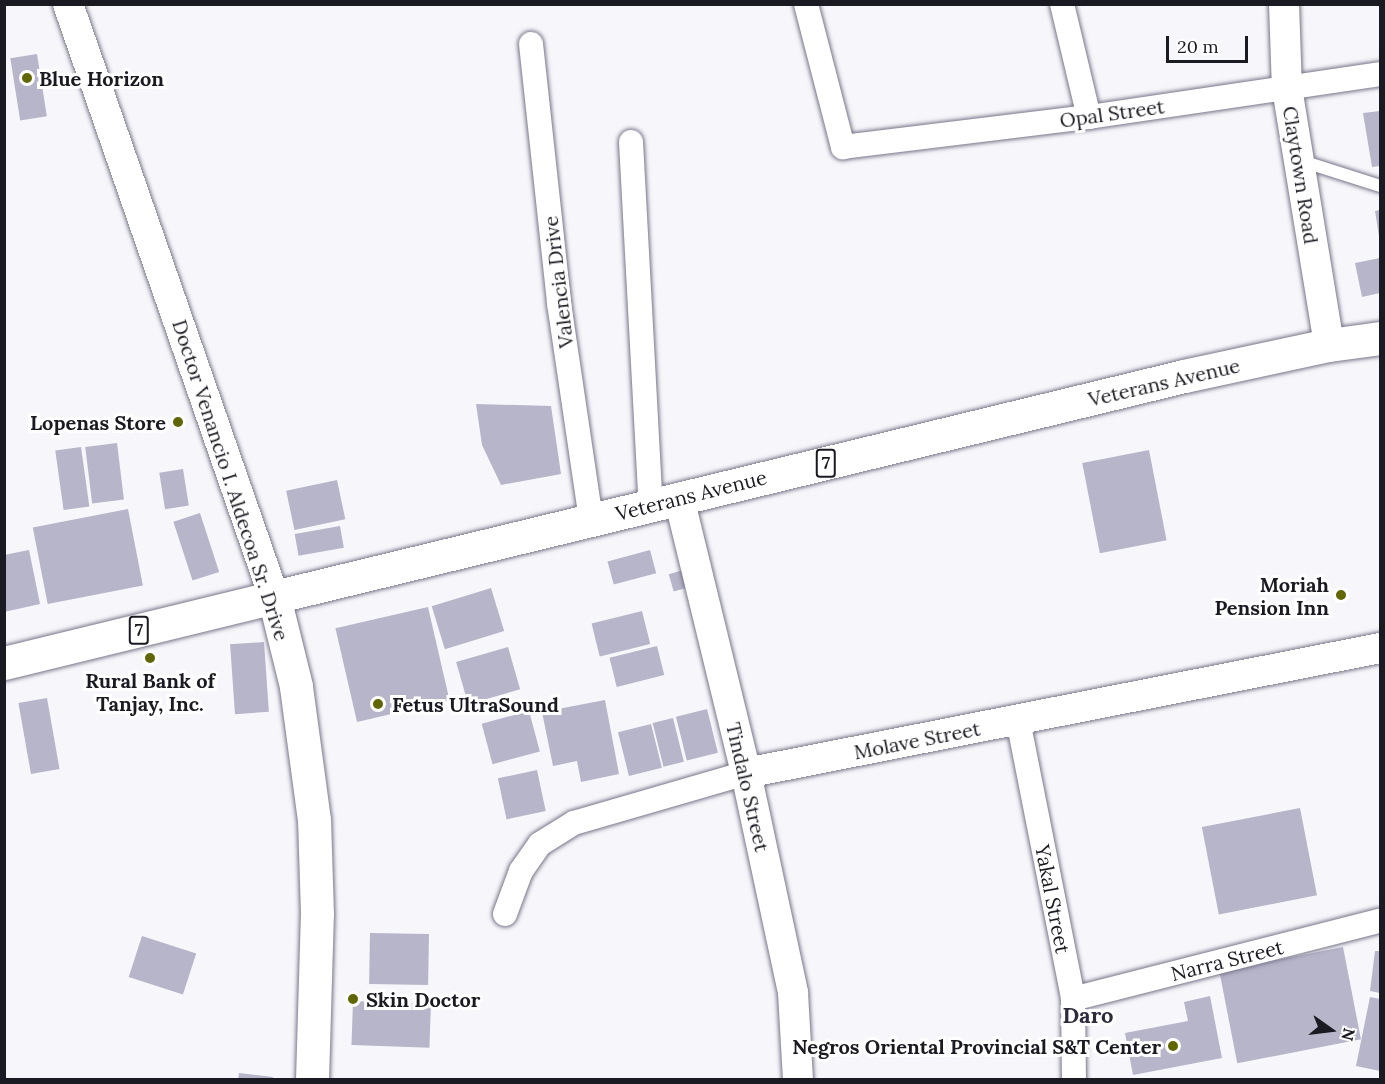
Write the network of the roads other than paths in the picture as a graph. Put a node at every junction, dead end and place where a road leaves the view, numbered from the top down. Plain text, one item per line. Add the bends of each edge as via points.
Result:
1 (68, 4) edge
2 (806, 4) edge
3 (1062, 4) edge
4 (1284, 4) edge
5 (531, 44) dead end
6 (1380, 74) edge
7 (1287, 88) junction
8 (1089, 117) junction
9 (631, 142) dead end
10 (1299, 160) junction
11 (1380, 186) edge
12 (1380, 338) edge
13 (1329, 345) junction
14 (665, 502) junction
15 (591, 520) junction
16 (274, 597) junction
17 (1380, 648) edge
18 (4, 663) edge
19 (1018, 720) junction
20 (746, 773) junction
21 (505, 914) dead end
22 (1380, 921) edge
23 (1073, 999) junction
24 (312, 1080) edge
25 (798, 1080) edge
26 (1074, 1080) edge

1 - 16 street, Doctor Venancio I. Aldecoa Sr. Drive
2 - 8 street, Opal Street via 843,147
3 - 8 street
4 - 7 street, Claytown Road
5 - 15 street, Valencia Drive via 559,303
6 - 7 street, Opal Street
7 - 8 street, Opal Street
7 - 10 street, Claytown Road
9 - 14 street
10 - 11 lane
10 - 13 street, Claytown Road
12 - 13 main road, Veterans Avenue / 7
13 - 14 main road, Veterans Avenue / 7
14 - 15 main road, Veterans Avenue / 7
14 - 20 street, Tindalo Street
15 - 16 main road, Veterans Avenue / 7
16 - 18 main road, Veterans Avenue / 7
16 - 24 main road, Doctor Venancio I. Aldecoa Sr. Drive via 296,686 314,820 317,914
17 - 19 street, Molave Street
19 - 20 street, Molave Street
19 - 23 street, Yakal Street
20 - 21 street, Molave Street via 574,823 540,844 521,871
20 - 25 street, Tindalo Street via 794,993
22 - 23 street, Narra Street
23 - 26 street, Yakal Street

